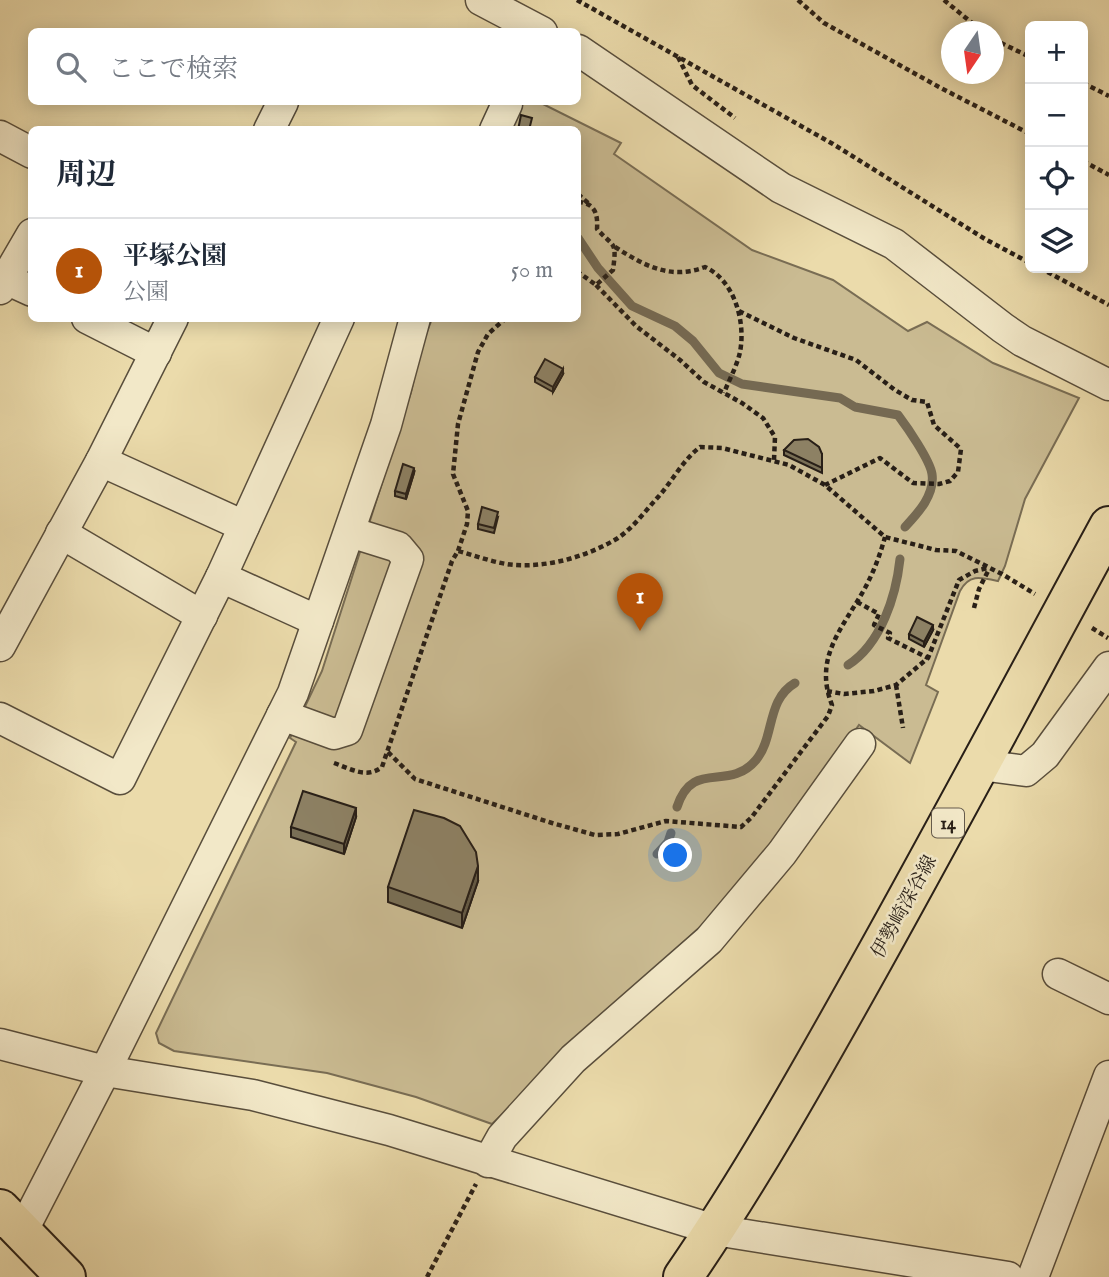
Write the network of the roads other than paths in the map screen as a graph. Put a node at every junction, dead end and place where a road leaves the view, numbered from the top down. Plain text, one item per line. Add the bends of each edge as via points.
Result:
1 (481, 0) edge
2 (534, 28) edge
3 (581, 52) edge
4 (282, 105) edge
5 (271, 126) edge
6 (0, 136) edge
7 (28, 151) edge
8 (28, 245) edge
9 (13, 286) edge
10 (95, 322) edge
11 (171, 322) edge
12 (337, 322) edge
13 (414, 322) edge
14 (156, 353) junction
15 (1109, 385) edge
16 (102, 461) junction
17 (244, 526) junction
18 (1109, 526) edge
19 (350, 532) junction
20 (61, 533) junction
21 (221, 577) junction
22 (202, 616) junction
23 (318, 621) junction
24 (0, 646) edge
25 (1109, 667) edge
26 (282, 715) junction
27 (0, 719) edge
28 (860, 744) dead end
29 (980, 765) junction
30 (1058, 974) dead end
31 (1109, 999) edge
32 (0, 1044) edge
33 (105, 1071) junction
34 (1109, 1076) edge
35 (488, 1162) junction
36 (11, 1221) edge
37 (715, 1230) junction
38 (66, 1277) edge
39 (683, 1277) edge
40 (1009, 1277) edge
41 (1033, 1277) edge

1 - 2 street
3 - 15 street via 781,188 894,244 1003,328
4 - 5 street
6 - 7 street
8 - 9 street
10 - 14 street
11 - 14 street
12 - 17 street
13 - 19 street
14 - 16 street
16 - 17 street
16 - 20 street
17 - 21 street
18 - 29 main road, 伊勢崎深谷線 / 14
19 - 23 street
19 - 26 street via 398,548 408,559 347,730 334,733
20 - 22 street
20 - 24 street
21 - 22 street
21 - 23 street
22 - 27 street via 120,779
23 - 26 street
25 - 29 street via 1045,755 1026,771
26 - 33 street
28 - 35 street via 782,853 709,940 573,1059 502,1137
29 - 37 main road, 伊勢崎深谷線 / 14 via 785,1117
30 - 31 street
32 - 33 street
33 - 35 street via 254,1095 389,1130
33 - 36 street
34 - 41 street
35 - 37 street
36 - 38 main road
37 - 39 main road, 伊勢崎深谷線 / 14
37 - 40 street

